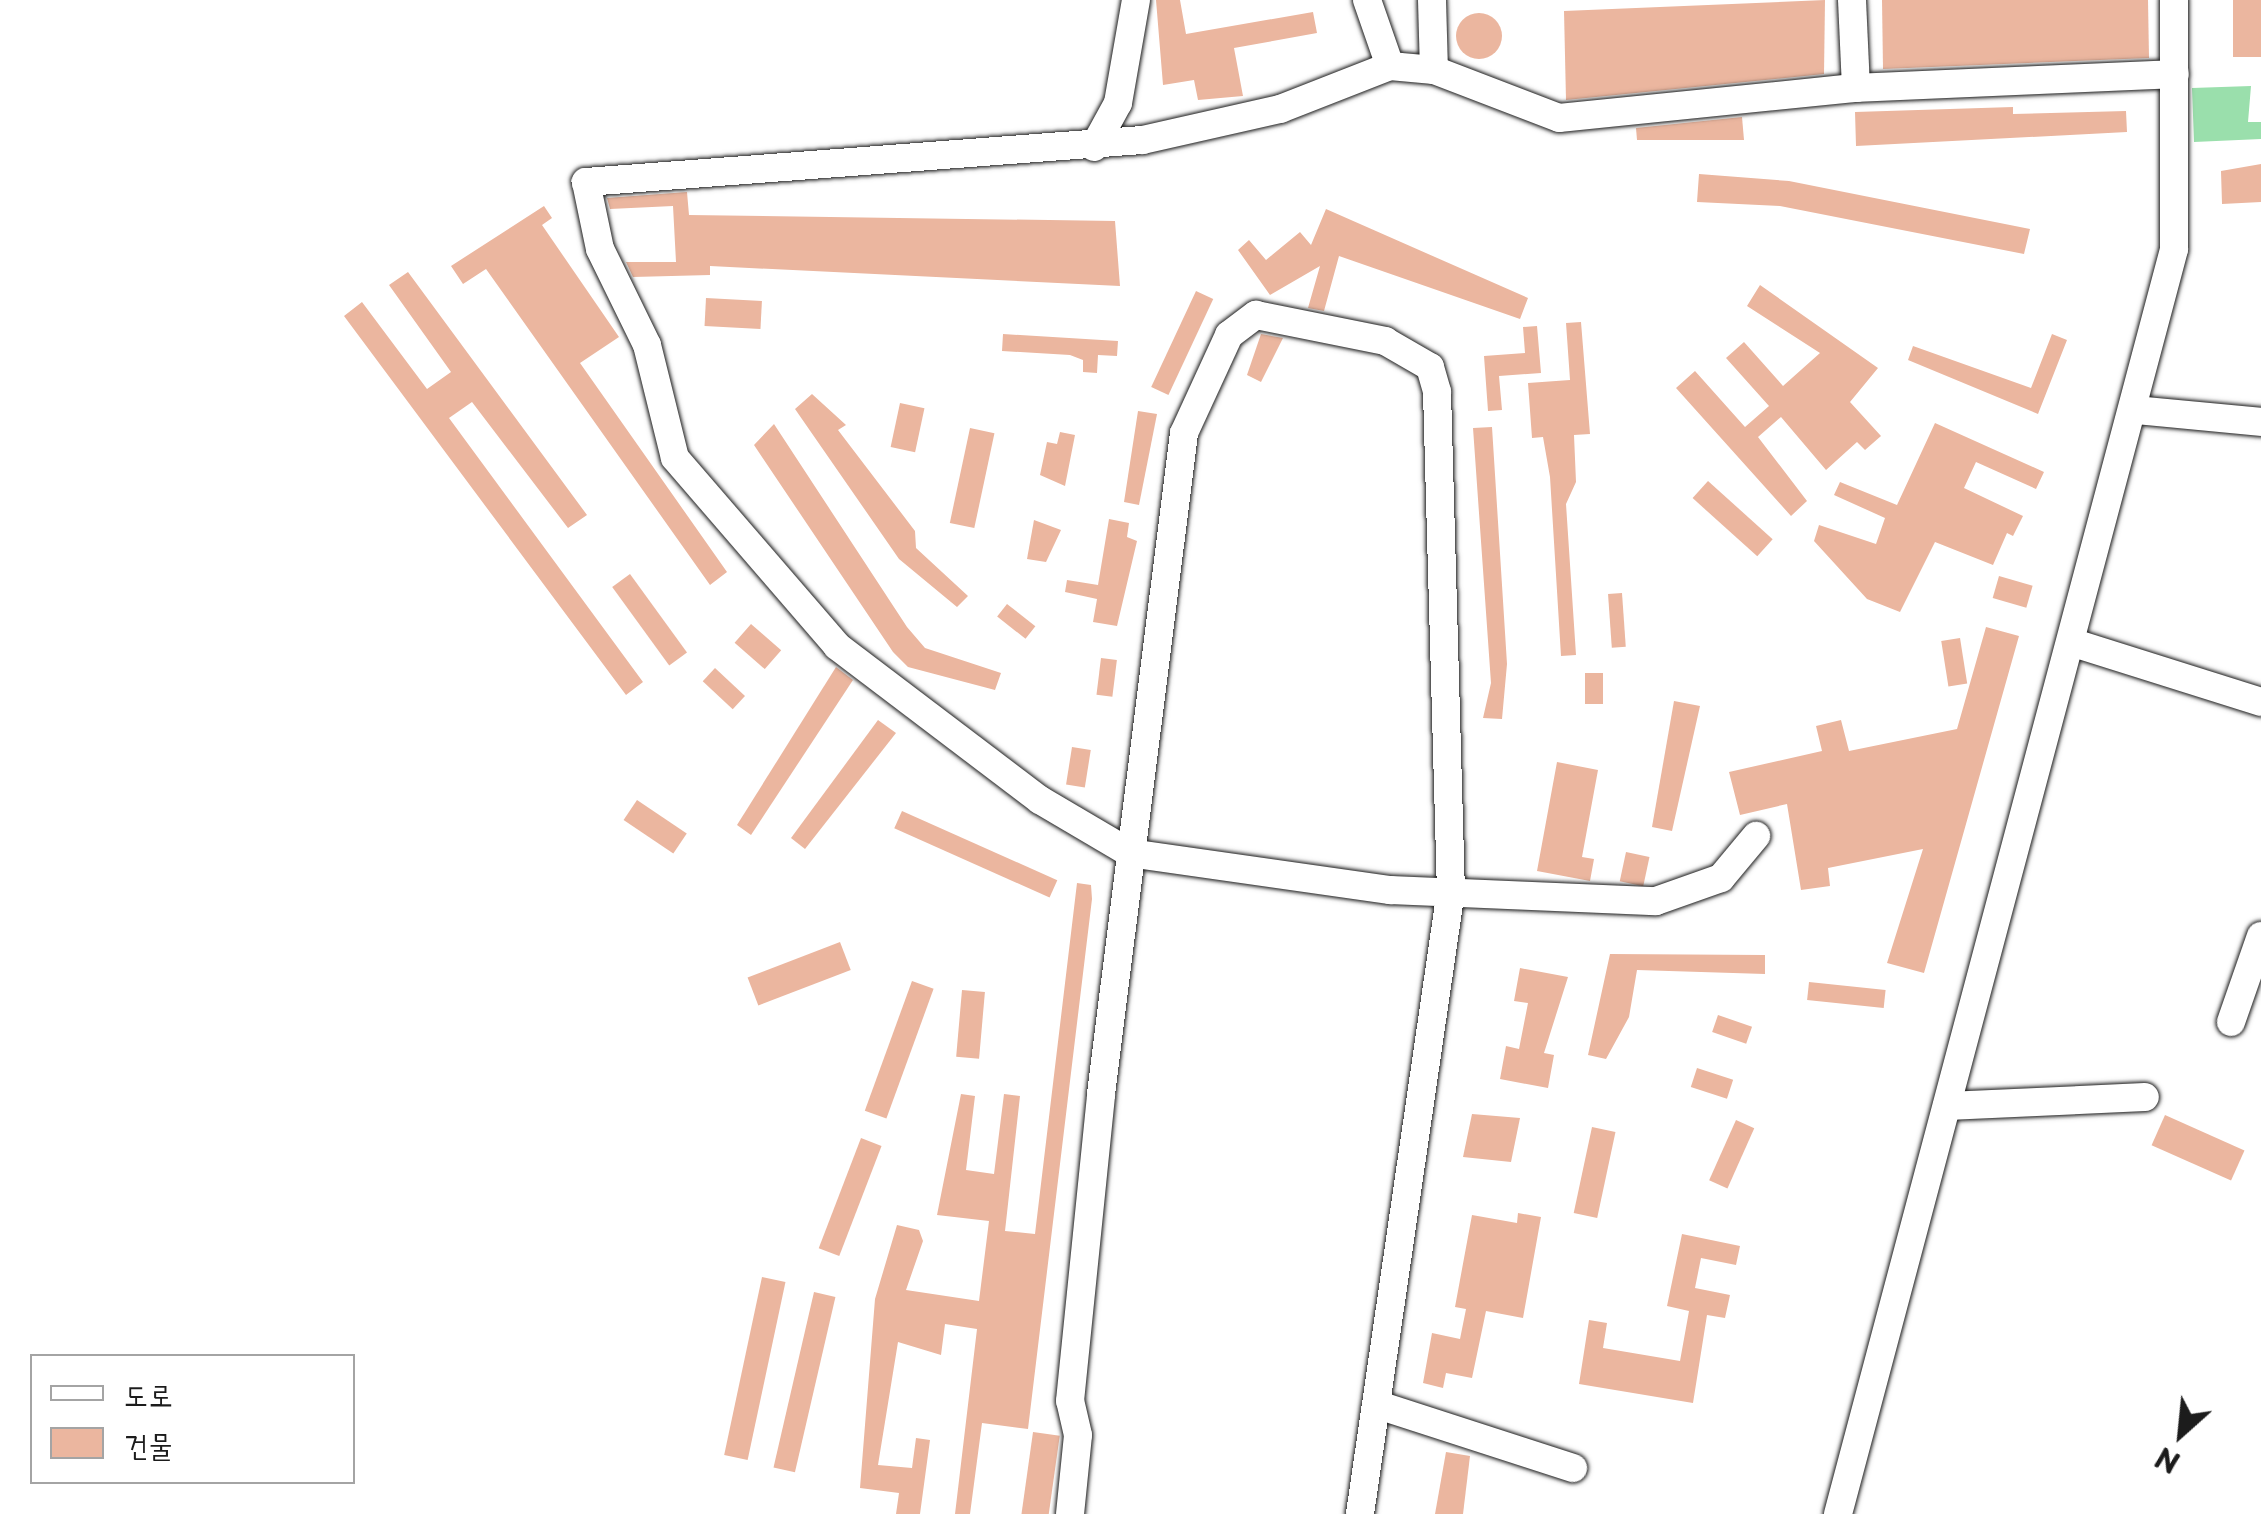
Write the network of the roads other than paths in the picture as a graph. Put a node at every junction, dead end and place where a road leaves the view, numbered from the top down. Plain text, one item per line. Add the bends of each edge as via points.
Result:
1 (1136, 0) edge
2 (1367, 0) edge
3 (1432, 0) edge
4 (1852, 0) edge
5 (2174, 0) edge
6 (1390, 66) junction
7 (1434, 70) junction
8 (2175, 74) junction
9 (1856, 88) junction
10 (1094, 147) junction
11 (2135, 410) junction
12 (2261, 422) edge
13 (2074, 643) junction
14 (2261, 702) edge
15 (1756, 836) dead end
16 (1130, 853) junction
17 (1451, 890) junction
18 (2261, 936) edge
19 (2231, 1022) dead end
20 (2145, 1097) dead end
21 (1947, 1106) junction
22 (1378, 1405) junction
23 (1573, 1468) dead end
24 (1070, 1514) edge
25 (1360, 1514) edge
26 (1838, 1514) edge

1 - 10 street via 1118,103
2 - 6 street
3 - 7 street
4 - 9 street
5 - 8 street
6 - 7 street
6 - 10 street via 1211,129
7 - 9 street via 1560,118
8 - 9 street
8 - 11 street via 2174,249
10 - 16 street via 586,182 600,249 647,344 660,421 713,512 836,646 1040,800
11 - 12 street
11 - 13 street
13 - 14 street
13 - 21 street
15 - 17 street via 1721,878 1656,901
16 - 17 street
16 - 17 street via 1184,433 1242,321 1292,316 1410,352 1430,367 1437,392
16 - 24 street via 1070,1400 1078,1434
17 - 22 street
18 - 19 street
20 - 21 street
21 - 26 street
22 - 23 street
22 - 25 street

